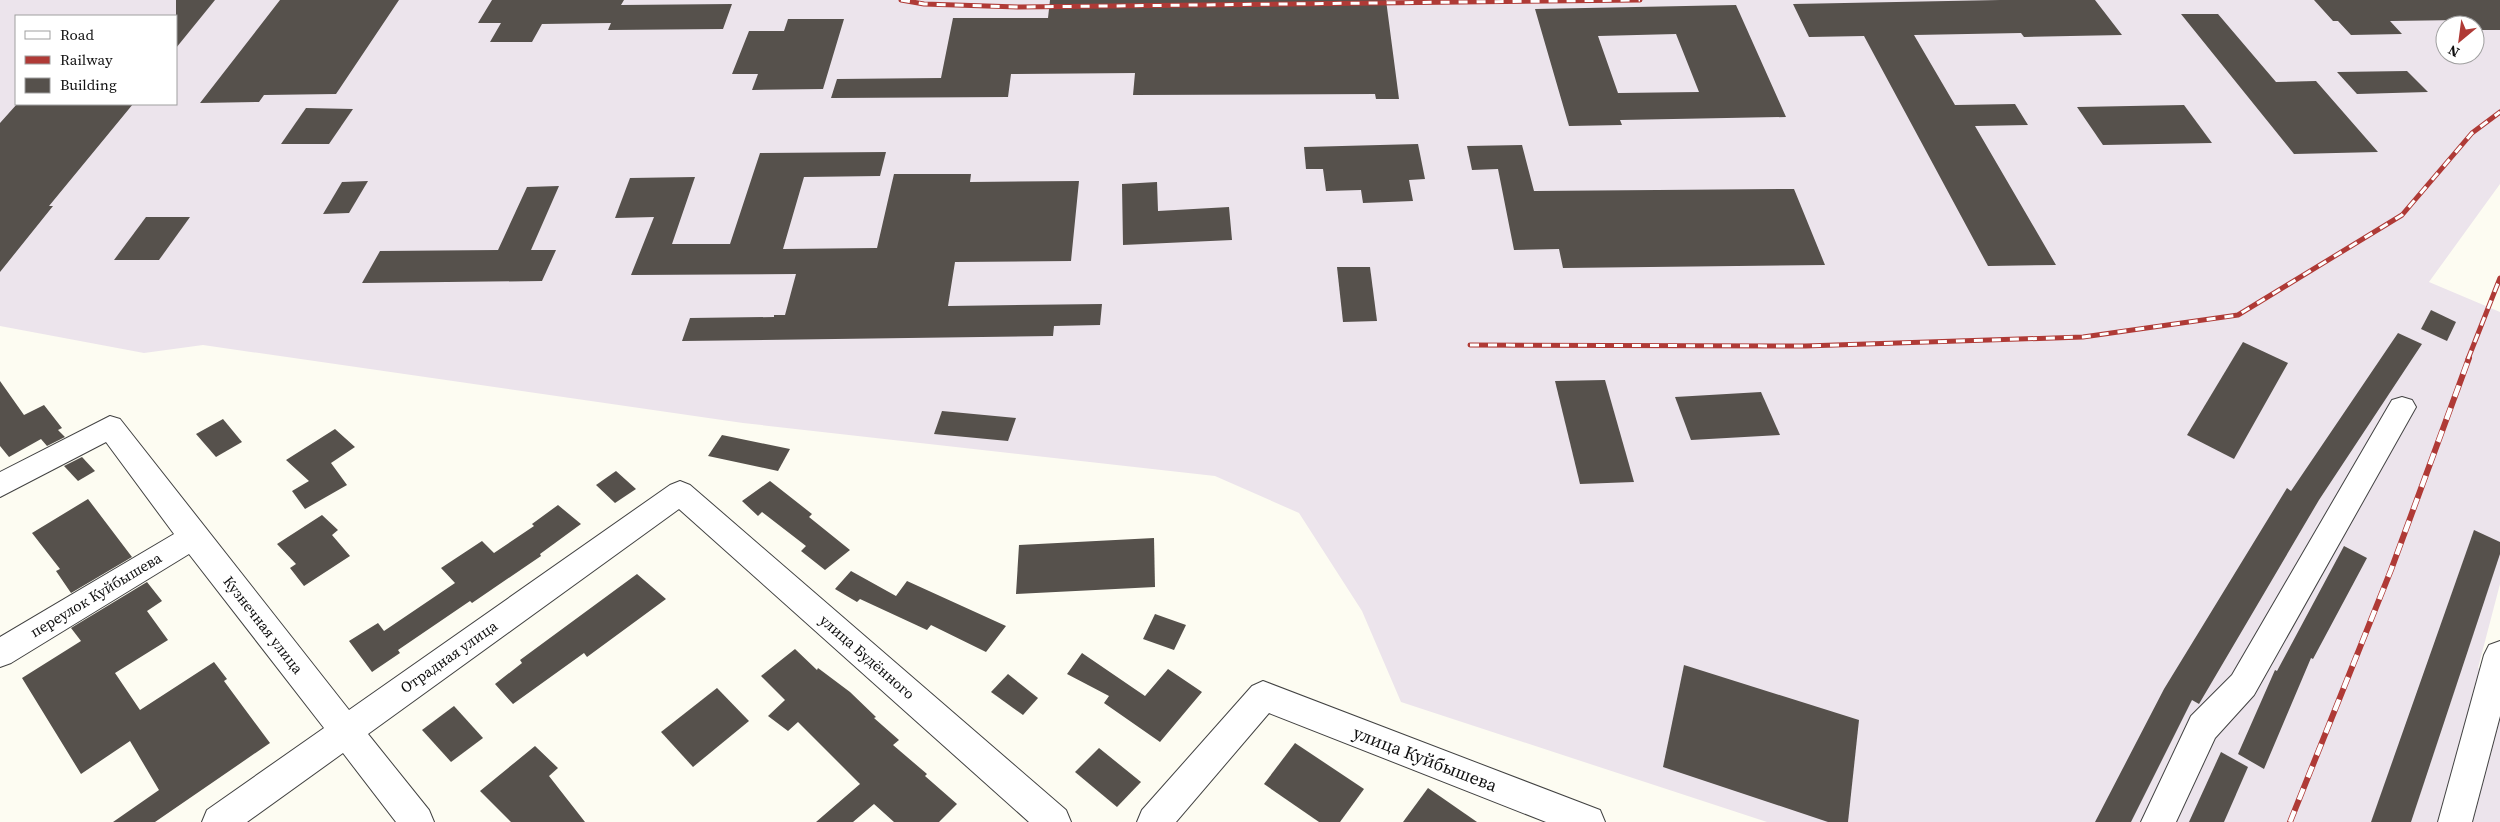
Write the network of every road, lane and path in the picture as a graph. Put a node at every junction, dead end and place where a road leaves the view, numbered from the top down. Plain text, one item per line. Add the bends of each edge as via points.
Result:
1 (2402, 407) dead end
2 (0, 485) edge
3 (680, 493) joint
4 (193, 537) junction
5 (0, 653) edge
6 (2500, 655) edge
7 (346, 730) junction
8 (219, 822) edge
9 (418, 822) edge
10 (1054, 822) edge
11 (1154, 822) edge
12 (1588, 822) edge
13 (2158, 822) edge
14 (2455, 822) edge

1 - 13 street via 2243,685 2203,727
2 - 4 street, Кузнечная улица via 110,427
3 - 7 street, Отрадная улица
3 - 10 street, улица Будённого
4 - 5 street, переулок Куйбышева
4 - 7 street, Кузнечная улица
6 - 14 street
7 - 8 street, Отрадная улица
7 - 9 street, Кузнечная улица
11 - 12 street, улица Куйбышева via 1263,696

